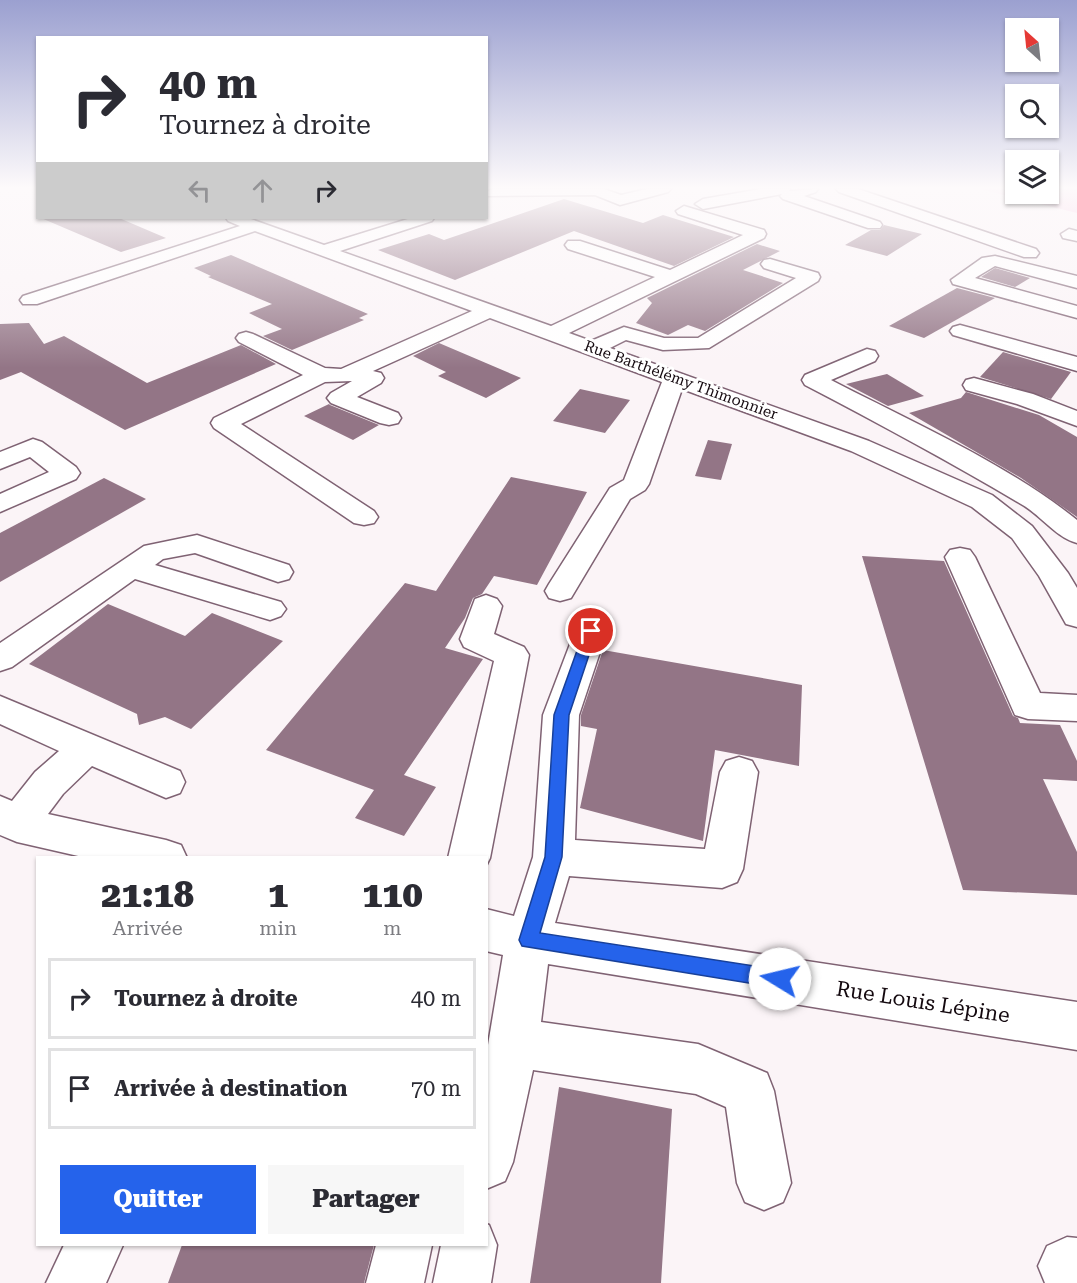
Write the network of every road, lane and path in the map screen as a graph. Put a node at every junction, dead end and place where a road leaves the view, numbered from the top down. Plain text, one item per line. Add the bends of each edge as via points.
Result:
1 (183, 249) edge
2 (322, 249) edge
3 (329, 249) edge
4 (586, 249) edge
5 (727, 249) edge
6 (1023, 249) edge
7 (325, 250) junction
8 (770, 264) dead end
9 (1077, 267) edge
10 (671, 276) junction
11 (1077, 282) edge
12 (30, 300) dead end
13 (490, 310) junction
14 (1077, 312) edge
15 (1077, 330) edge
16 (553, 333) junction
17 (246, 338) dead end
18 (592, 348) junction
19 (867, 356) dead end
20 (377, 361) junction
21 (1077, 364) edge
22 (321, 375) junction
23 (675, 378) junction
24 (974, 385) dead end
25 (389, 418) dead end
26 (1077, 419) edge
27 (0, 462) edge
28 (0, 504) edge
29 (364, 517) dead end
30 (1077, 534) edge
31 (960, 557) dead end
32 (130, 568) junction
33 (278, 572) dead end
34 (560, 591) dead end
35 (486, 606) dead end
36 (270, 609) dead end
37 (1077, 616) edge
38 (591, 631) dead end
39 (0, 659) edge
40 (1077, 708) edge
41 (0, 709) edge
42 (87, 747) junction
43 (739, 772) dead end
44 (166, 782) dead end
45 (9, 819) edge
46 (157, 856) edge
47 (469, 856) edge
48 (554, 857) junction
49 (507, 935) edge
50 (1077, 1026) edge
51 (514, 1043) junction
52 (488, 1154) edge
53 (764, 1183) dead end
54 (94, 1246) edge
55 (404, 1246) edge
56 (469, 1246) edge
57 (75, 1283) edge
58 (395, 1283) edge
59 (462, 1283) edge

1 - 12 street
2 - 7 street, Rue Barthélémy Thimonnier
3 - 7 street
4 - 10 street
5 - 10 street
6 - 9 street
7 - 13 street, Rue Barthélémy Thimonnier
8 - 18 street via 811,277 702,344 663,344 624,333
10 - 16 street
11 - 14 street via 995,261 960,280
13 - 16 street, Rue Barthélémy Thimonnier
13 - 20 street
15 - 21 street via 1020,314 968,333
16 - 18 street, Rue Barthélémy Thimonnier
17 - 22 street
18 - 23 street, Rue Barthélémy Thimonnier
19 - 30 street via 813,380 1040,503
20 - 22 street via 344,376
20 - 25 street via 375,377 339,398
22 - 29 street via 223,423
23 - 34 street via 636,483 620,494
23 - 37 street, Rue Barthélémy Thimonnier via 860,446 982,501 1022,532 1053,573
24 - 26 street
27 - 28 street via 33,447 67,472
31 - 40 street via 1028,706
32 - 33 street via 154,552 197,544
32 - 36 street
32 - 39 street
35 - 47 street via 476,639 512,655
38 - 48 street via 561,715
41 - 42 street
42 - 44 street
42 - 45 street
43 - 48 street via 722,869
45 - 46 street
48 - 49 street
49 - 50 street, Rue Louis Lépine
49 - 51 street
51 - 52 street
51 - 53 street via 698,1069 749,1091
54 - 57 street
55 - 58 street
56 - 59 street

